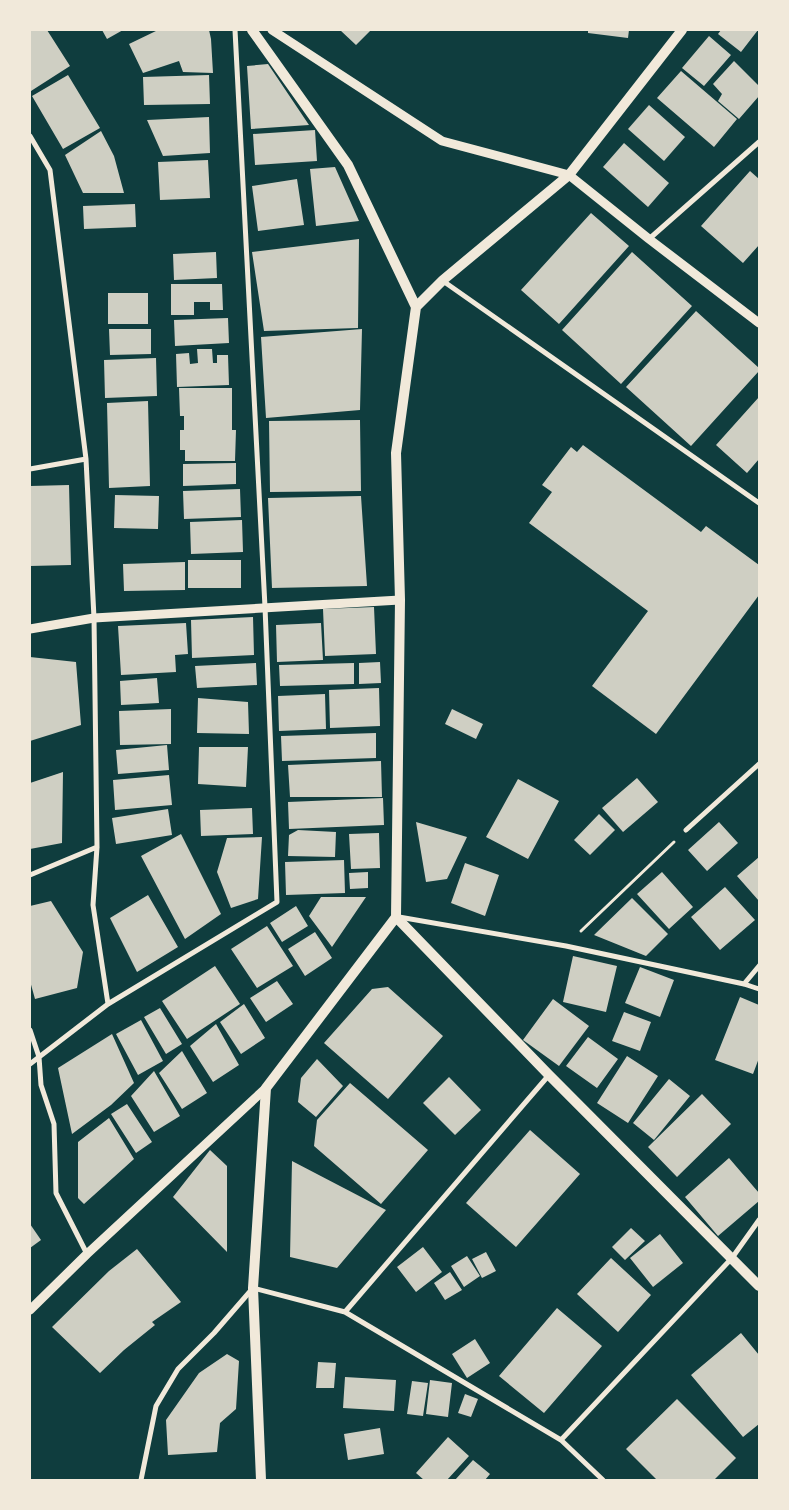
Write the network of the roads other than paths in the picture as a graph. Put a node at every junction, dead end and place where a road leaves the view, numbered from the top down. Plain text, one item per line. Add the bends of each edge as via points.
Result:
1 (235, 30) edge
2 (252, 30) edge
3 (272, 30) edge
4 (680, 31) edge
5 (30, 136) edge
6 (759, 142) edge
7 (569, 174) junction
8 (649, 239) junction
9 (443, 280) junction
10 (416, 307) junction
11 (759, 323) edge
12 (86, 459) junction
13 (30, 470) edge
14 (759, 503) edge
15 (400, 600) junction
16 (265, 607) junction
17 (94, 618) junction
18 (30, 628) edge
19 (759, 764) edge
20 (686, 830) road end
21 (97, 847) junction
22 (30, 875) edge
23 (396, 917) junction
24 (759, 966) edge
25 (744, 984) junction
26 (759, 989) edge
27 (108, 1004) junction
28 (30, 1030) edge
29 (39, 1057) junction
30 (30, 1064) edge
31 (549, 1075) junction
32 (266, 1088) junction
33 (759, 1220) edge
34 (87, 1254) junction
35 (732, 1258) junction
36 (759, 1286) edge
37 (253, 1288) junction
38 (30, 1310) edge
39 (345, 1312) junction
40 (561, 1440) junction
41 (141, 1480) edge
42 (261, 1480) edge
43 (603, 1480) edge

1 - 16 street
2 - 10 main road via 348,165
3 - 7 street via 442,141
4 - 7 main road
5 - 12 street via 50,170
6 - 8 street
7 - 8 street
7 - 9 main road
8 - 11 street
9 - 10 main road
9 - 14 street
10 - 15 main road via 396,453
12 - 13 street
12 - 17 street
15 - 16 street
15 - 23 main road
16 - 17 street
16 - 27 street via 277,902
17 - 18 street
17 - 21 street
19 - 20 street
21 - 22 street
21 - 27 street via 93,905
23 - 25 street via 566,946
23 - 31 main road
23 - 32 main road
24 - 25 street
25 - 26 street
27 - 29 street
28 - 29 street
29 - 30 street
29 - 34 street via 41,1085 54,1124 56,1193
31 - 35 main road
31 - 39 street
32 - 34 street
32 - 37 main road
33 - 35 street
34 - 38 street
35 - 36 main road
35 - 40 street
37 - 39 street
37 - 41 street via 178,1369 156,1406
37 - 42 main road
39 - 40 street
40 - 43 street

